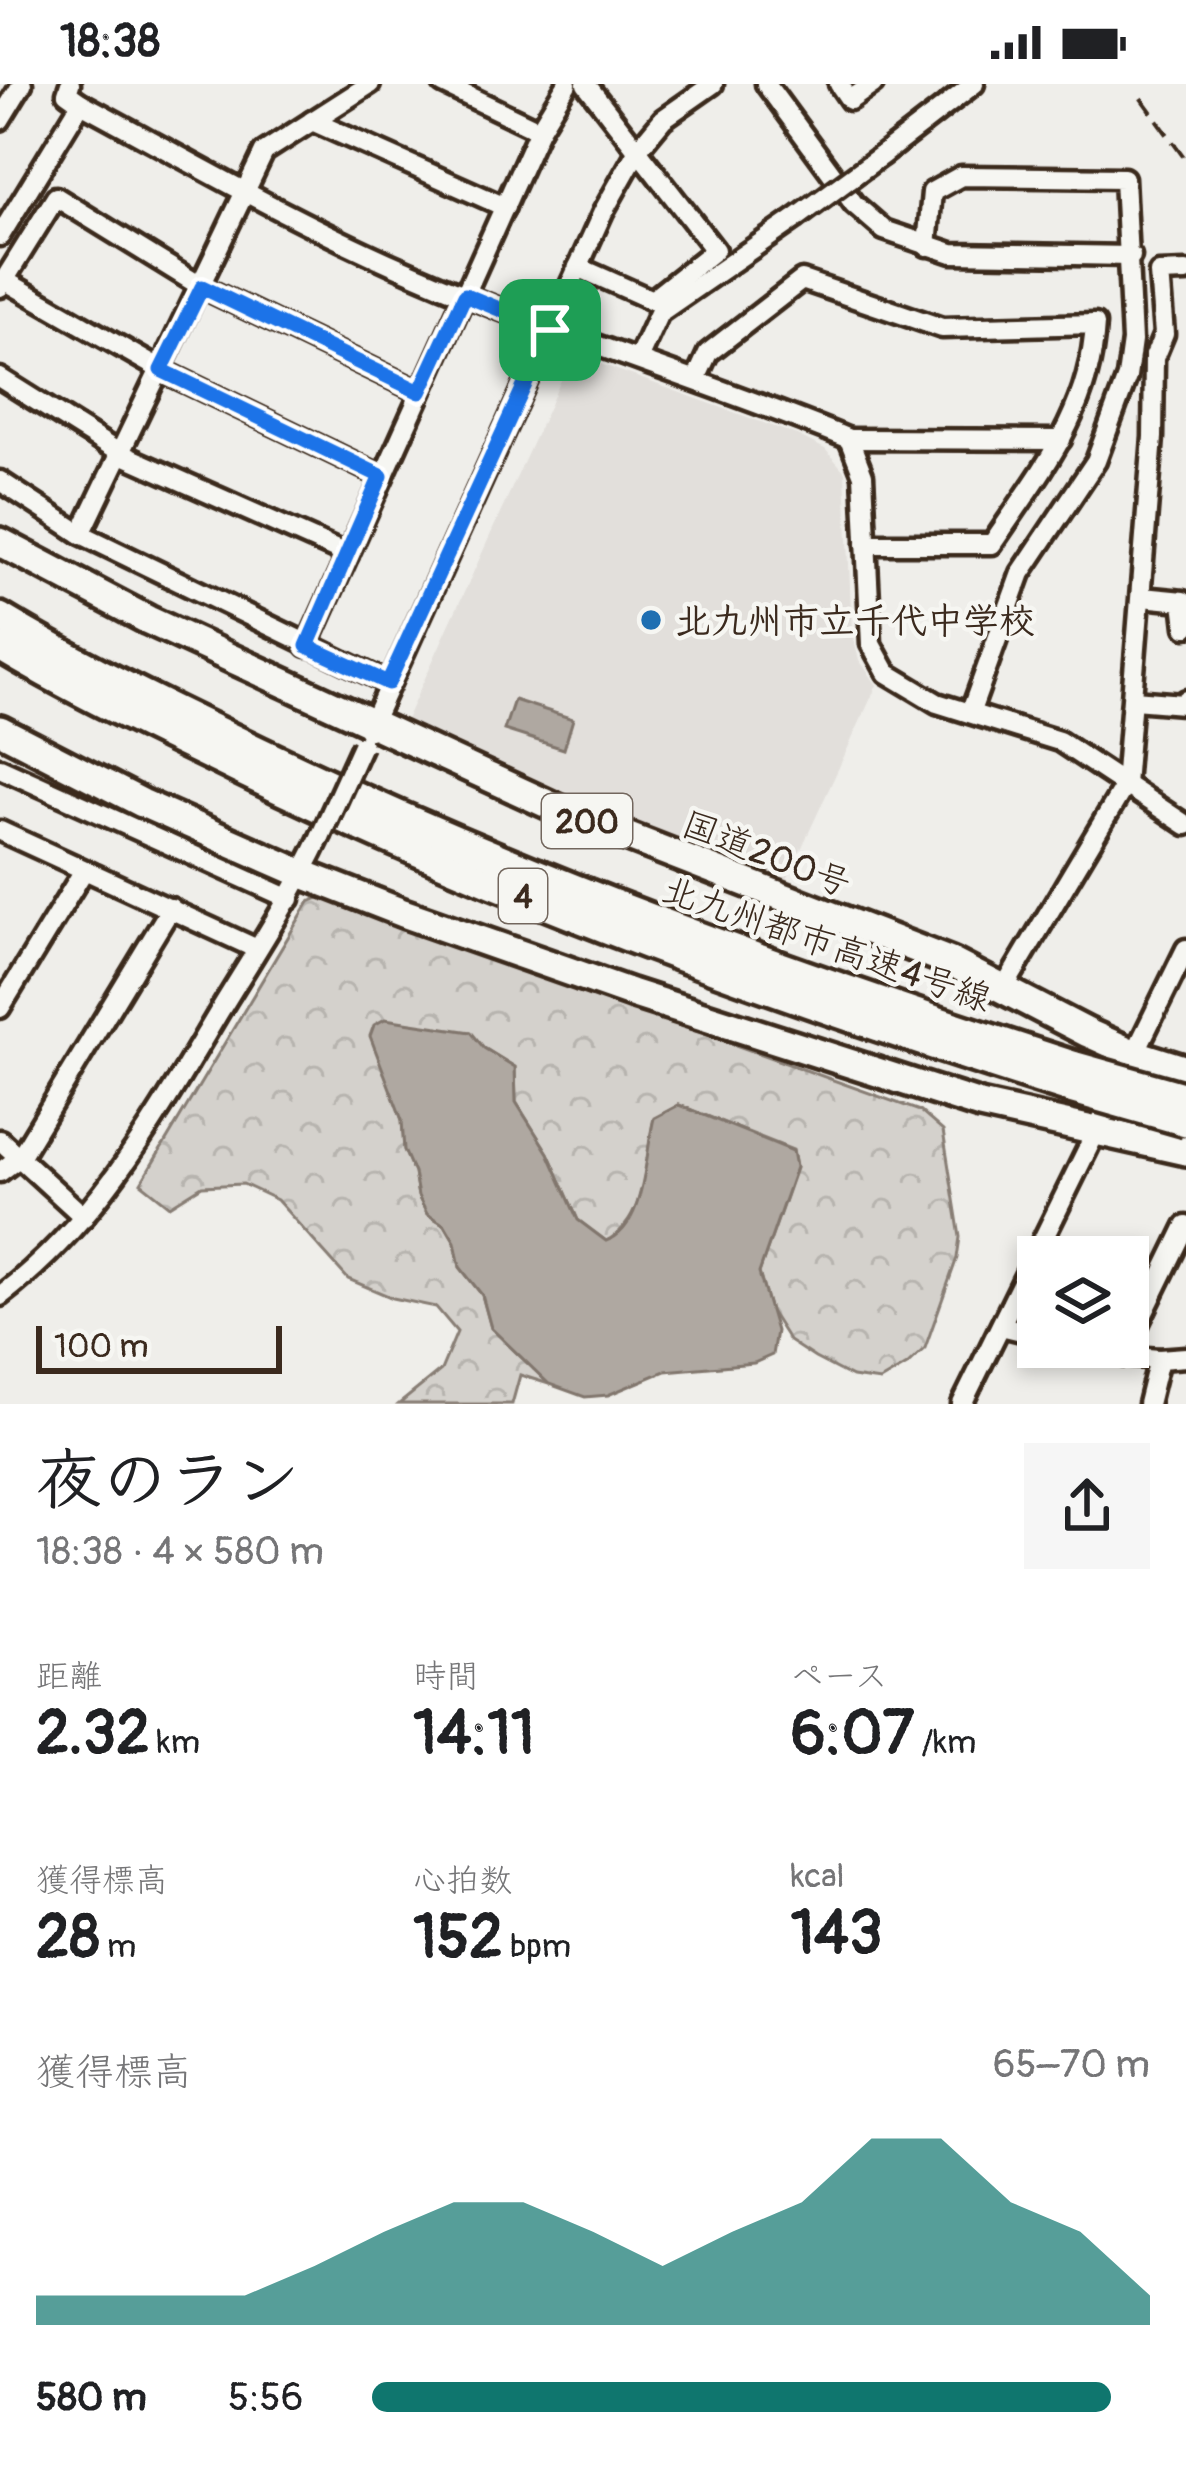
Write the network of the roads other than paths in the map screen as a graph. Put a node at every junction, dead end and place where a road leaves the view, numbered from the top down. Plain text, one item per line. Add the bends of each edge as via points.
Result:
1 (22, 84) edge
2 (70, 84) edge
3 (370, 84) edge
4 (443, 84) edge
5 (567, 84) edge
6 (586, 84) edge
7 (713, 84) edge
8 (766, 84) edge
9 (838, 84) edge
10 (873, 84) edge
11 (974, 84) edge
12 (81, 103) junction
13 (2, 110) edge
14 (312, 122) junction
15 (539, 130) junction
16 (639, 148) junction
17 (248, 193) junction
18 (505, 206) junction
19 (0, 236) edge
20 (927, 246) junction
21 (1131, 256) junction
22 (578, 267) junction
23 (1186, 272) edge
24 (2, 283) edge
25 (202, 287) junction
26 (465, 295) junction
27 (550, 330) junction
28 (639, 357) junction
29 (161, 370) junction
30 (0, 378) edge
31 (696, 379) junction
32 (420, 392) junction
33 (849, 439) junction
34 (1061, 440) junction
35 (121, 454) junction
36 (381, 476) junction
37 (0, 481) edge
38 (82, 534) junction
39 (0, 542) edge
40 (866, 544) junction
41 (348, 555) junction
42 (1142, 597) junction
43 (0, 616) edge
44 (1186, 626) edge
45 (0, 646) edge
46 (307, 646) junction
47 (388, 683) junction
48 (1134, 700) junction
49 (1186, 700) edge
50 (971, 711) junction
51 (0, 730) edge
52 (367, 734) junction
53 (0, 768) edge
54 (1125, 785) junction
55 (1186, 824) edge
56 (1, 832) edge
57 (83, 872) junction
58 (297, 887) junction
59 (171, 908) junction
60 (257, 949) junction
61 (1186, 949) edge
62 (1004, 988) junction
63 (0, 1008) edge
64 (1135, 1054) junction
65 (1186, 1070) edge
66 (1073, 1077) junction
67 (1186, 1097) edge
68 (1186, 1122) edge
69 (1096, 1129) junction
70 (0, 1140) edge
71 (1186, 1151) edge
72 (20, 1156) junction
73 (0, 1172) edge
74 (84, 1217) junction
75 (1186, 1226) edge
76 (0, 1296) edge
77 (1149, 1302) edge
78 (1001, 1326) junction
79 (1017, 1330) edge
80 (1149, 1356) edge
81 (1186, 1357) edge
82 (1160, 1359) junction
83 (962, 1404) edge
84 (1148, 1404) edge

1 - 13 street
2 - 12 street via 68,93
3 - 14 street
4 - 15 street
5 - 15 street
6 - 16 street
7 - 16 street via 663,119
8 - 20 street via 854,204 884,230
9 - 10 street via 850,100
11 - 28 street, bridge via 659,313
12 - 17 street
12 - 19 street
14 - 17 street via 264,152
14 - 18 street
15 - 18 street
16 - 22 street
16 - 22 street via 715,250 652,300
17 - 25 street
17 - 26 street
18 - 26 street
20 - 21 street
20 - 21 street via 932,192 961,176 1124,178
21 - 50 street via 1132,341 1113,421 1096,461 1021,573
22 - 27 street
23 - 42 street via 1159,273 1164,334 1154,358
24 - 25 street via 56,197
24 - 29 street
25 - 29 street
25 - 32 street
26 - 27 street
26 - 32 street
27 - 28 street
27 - 47 street
28 - 31 street
29 - 35 street
29 - 36 street
30 - 35 street
31 - 33 street
31 - 34 street via 708,352 802,280 942,328 1095,324 1093,365
32 - 36 street
33 - 34 street
33 - 40 street via 862,475
34 - 40 street via 992,544
35 - 38 street
35 - 41 street
36 - 41 street
37 - 38 street
38 - 46 street
39 - 52 highway, 国道200号 / 200
40 - 50 street via 872,644 886,673 937,703
41 - 46 street
42 - 44 street via 1183,601
42 - 48 street
43 - 66 highway, 北九州都市高速4号線 / 4 via 204,725 490,857
45 - 66 highway, 北九州都市高速4号線 / 4 via 266,783 479,879 842,1017
46 - 47 street
47 - 52 street
48 - 49 street
48 - 54 street
50 - 54 street via 1059,741
51 - 58 highway
52 - 58 street, bridge
52 - 62 highway, 国道200号 / 200
53 - 58 street
54 - 55 street
54 - 62 street
56 - 57 street
57 - 59 street
57 - 63 street
58 - 60 street
58 - 69 highway via 980,1105
59 - 60 street
59 - 72 street
60 - 74 street via 129,1162
61 - 64 street
62 - 64 highway, 国道200号 / 200
64 - 65 highway, 国道200号 / 200
64 - 69 street
66 - 67 highway, 北九州都市高速4号線 / 4, bridge
66 - 68 highway, 北九州都市高速4号線 / 4, bridge
69 - 71 highway
69 - 78 street
70 - 72 street
72 - 73 street
72 - 74 street
74 - 76 street
75 - 77 street
78 - 79 street
78 - 83 street
80 - 82 street
81 - 82 street
82 - 84 street

